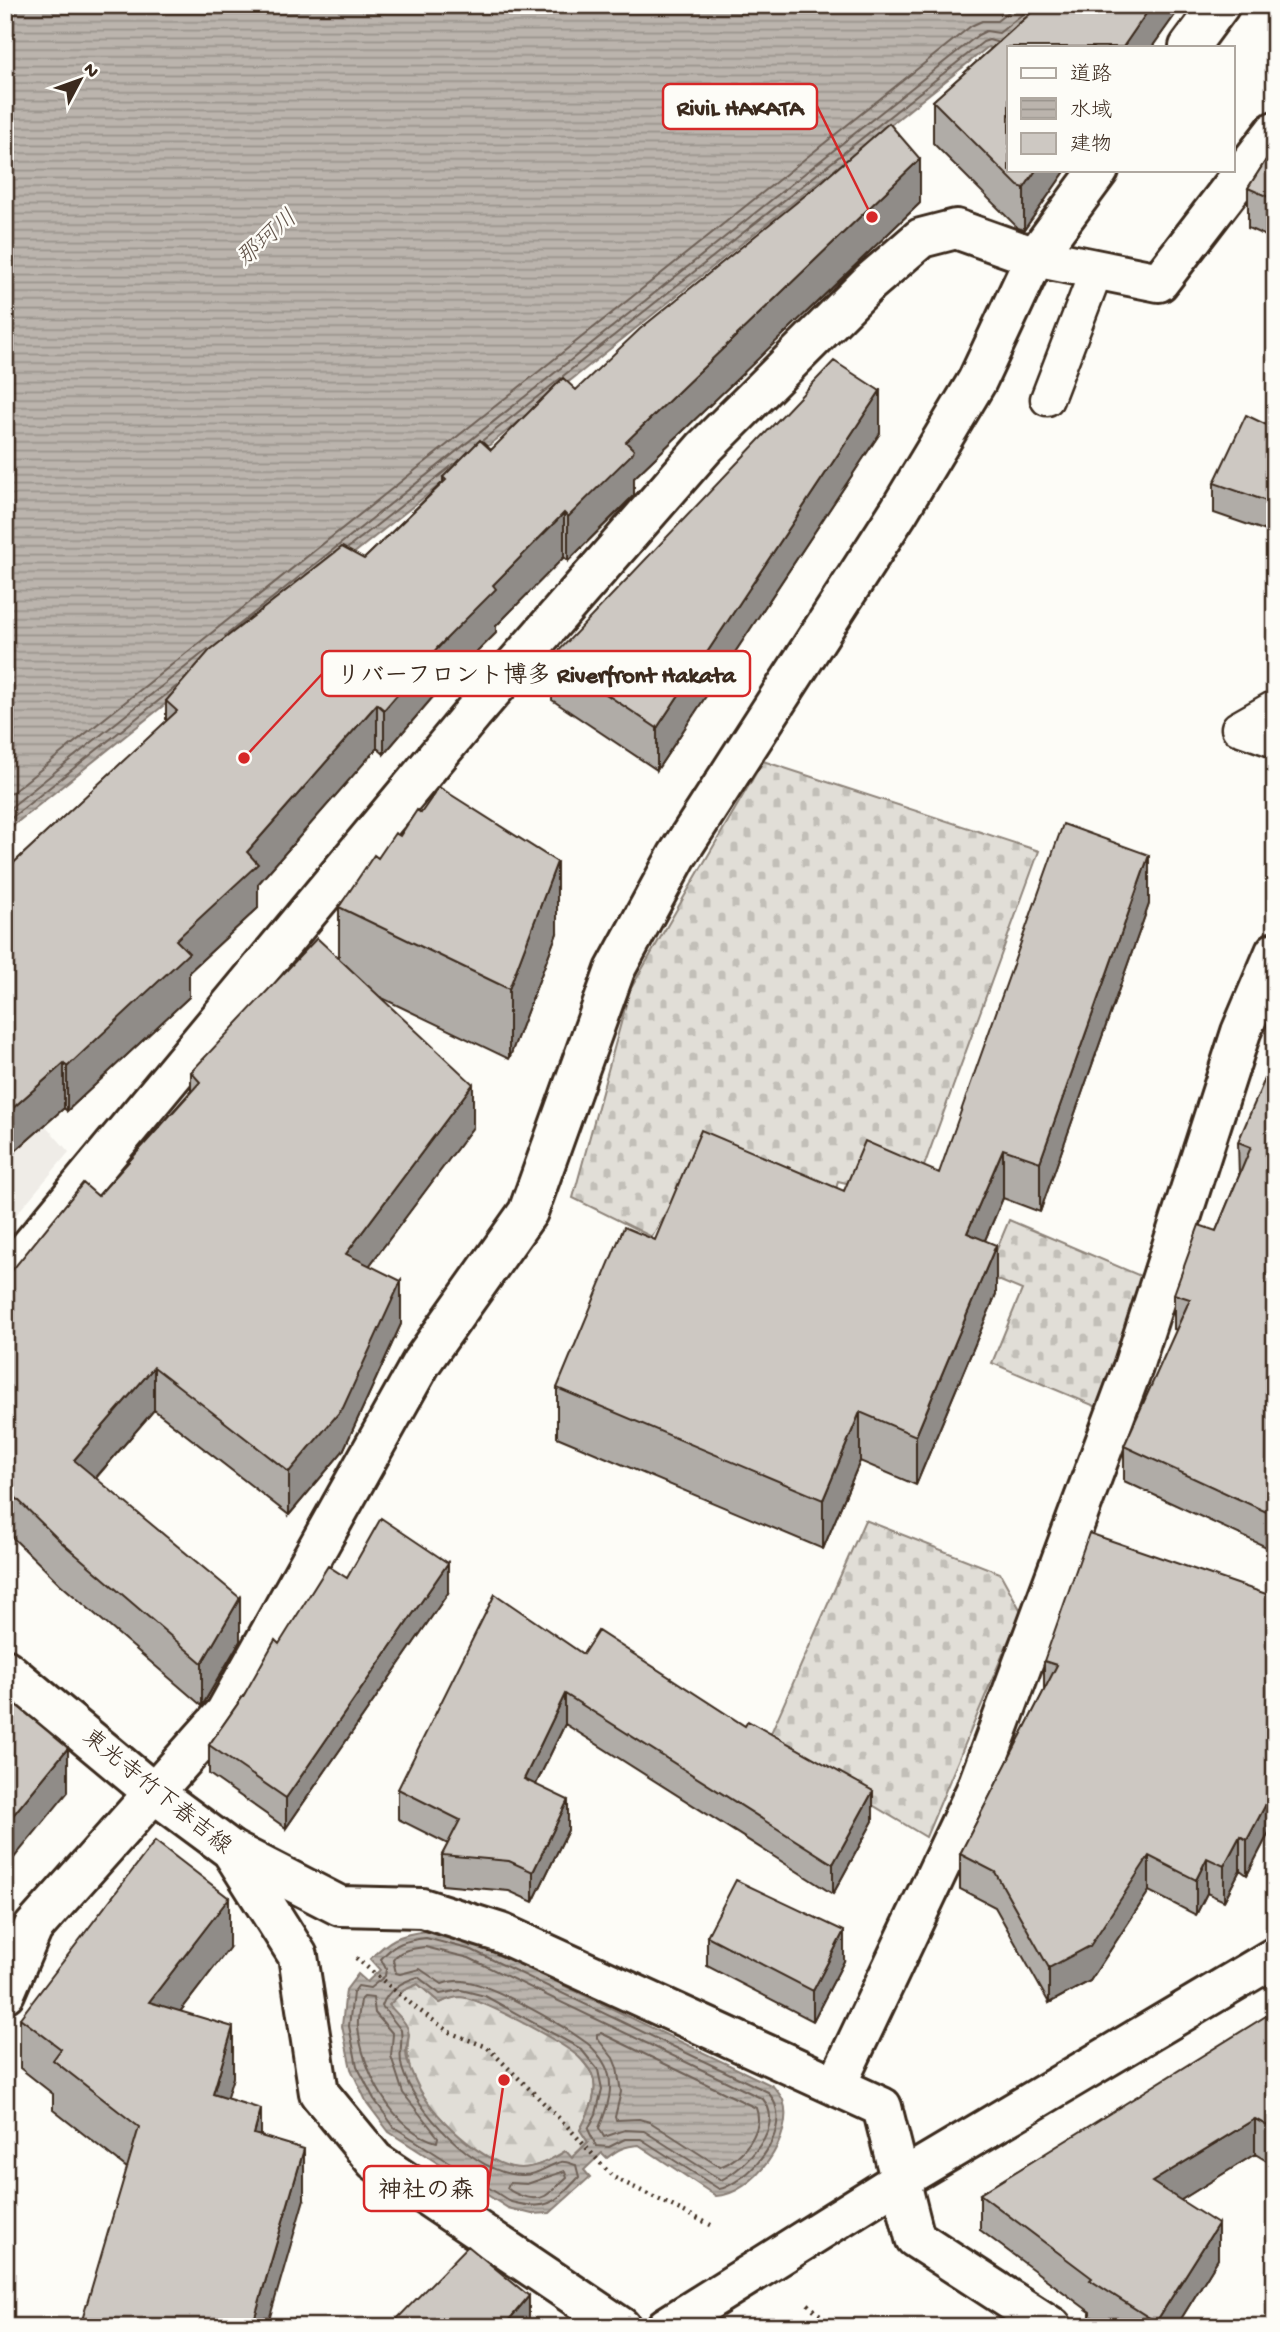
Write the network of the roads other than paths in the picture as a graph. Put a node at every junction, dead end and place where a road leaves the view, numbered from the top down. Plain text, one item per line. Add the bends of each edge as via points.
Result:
1 (1220, 5) edge
2 (1190, 46) edge
3 (1275, 131) edge
4 (1098, 172) edge
5 (1035, 257) junction
6 (1097, 270) junction
7 (1047, 399) dead end
8 (1275, 708) edge
9 (1275, 741) edge
10 (1275, 952) edge
11 (5, 1277) edge
12 (5, 1669) edge
13 (154, 1793) junction
14 (231, 1850) junction
15 (1275, 1957) edge
16 (5, 1993) edge
17 (836, 2087) junction
18 (900, 2180) junction
19 (621, 2327) edge
20 (666, 2327) edge
21 (1052, 2327) edge

1 - 2 street
3 - 6 street via 1159,282
4 - 5 street
5 - 6 street
5 - 11 street via 956,229 921,238 860,292 704,448 473,713
5 - 13 street via 970,393 677,856 615,970 528,1212 421,1363 226,1713
6 - 7 lane
8 - 9 lane via 1238,728
10 - 17 street via 1241,1032 1133,1367 975,1792
12 - 13 street, 東光寺竹下春吉線
13 - 14 street, 東光寺竹下春吉線
13 - 16 street via 33,1928
14 - 17 street via 340,1906 422,1908 501,1933
14 - 19 street, 東光寺竹下春吉線 via 298,1956 319,2093 375,2161
15 - 18 street
17 - 18 street via 882,2107
18 - 20 street
18 - 21 street via 915,2238

